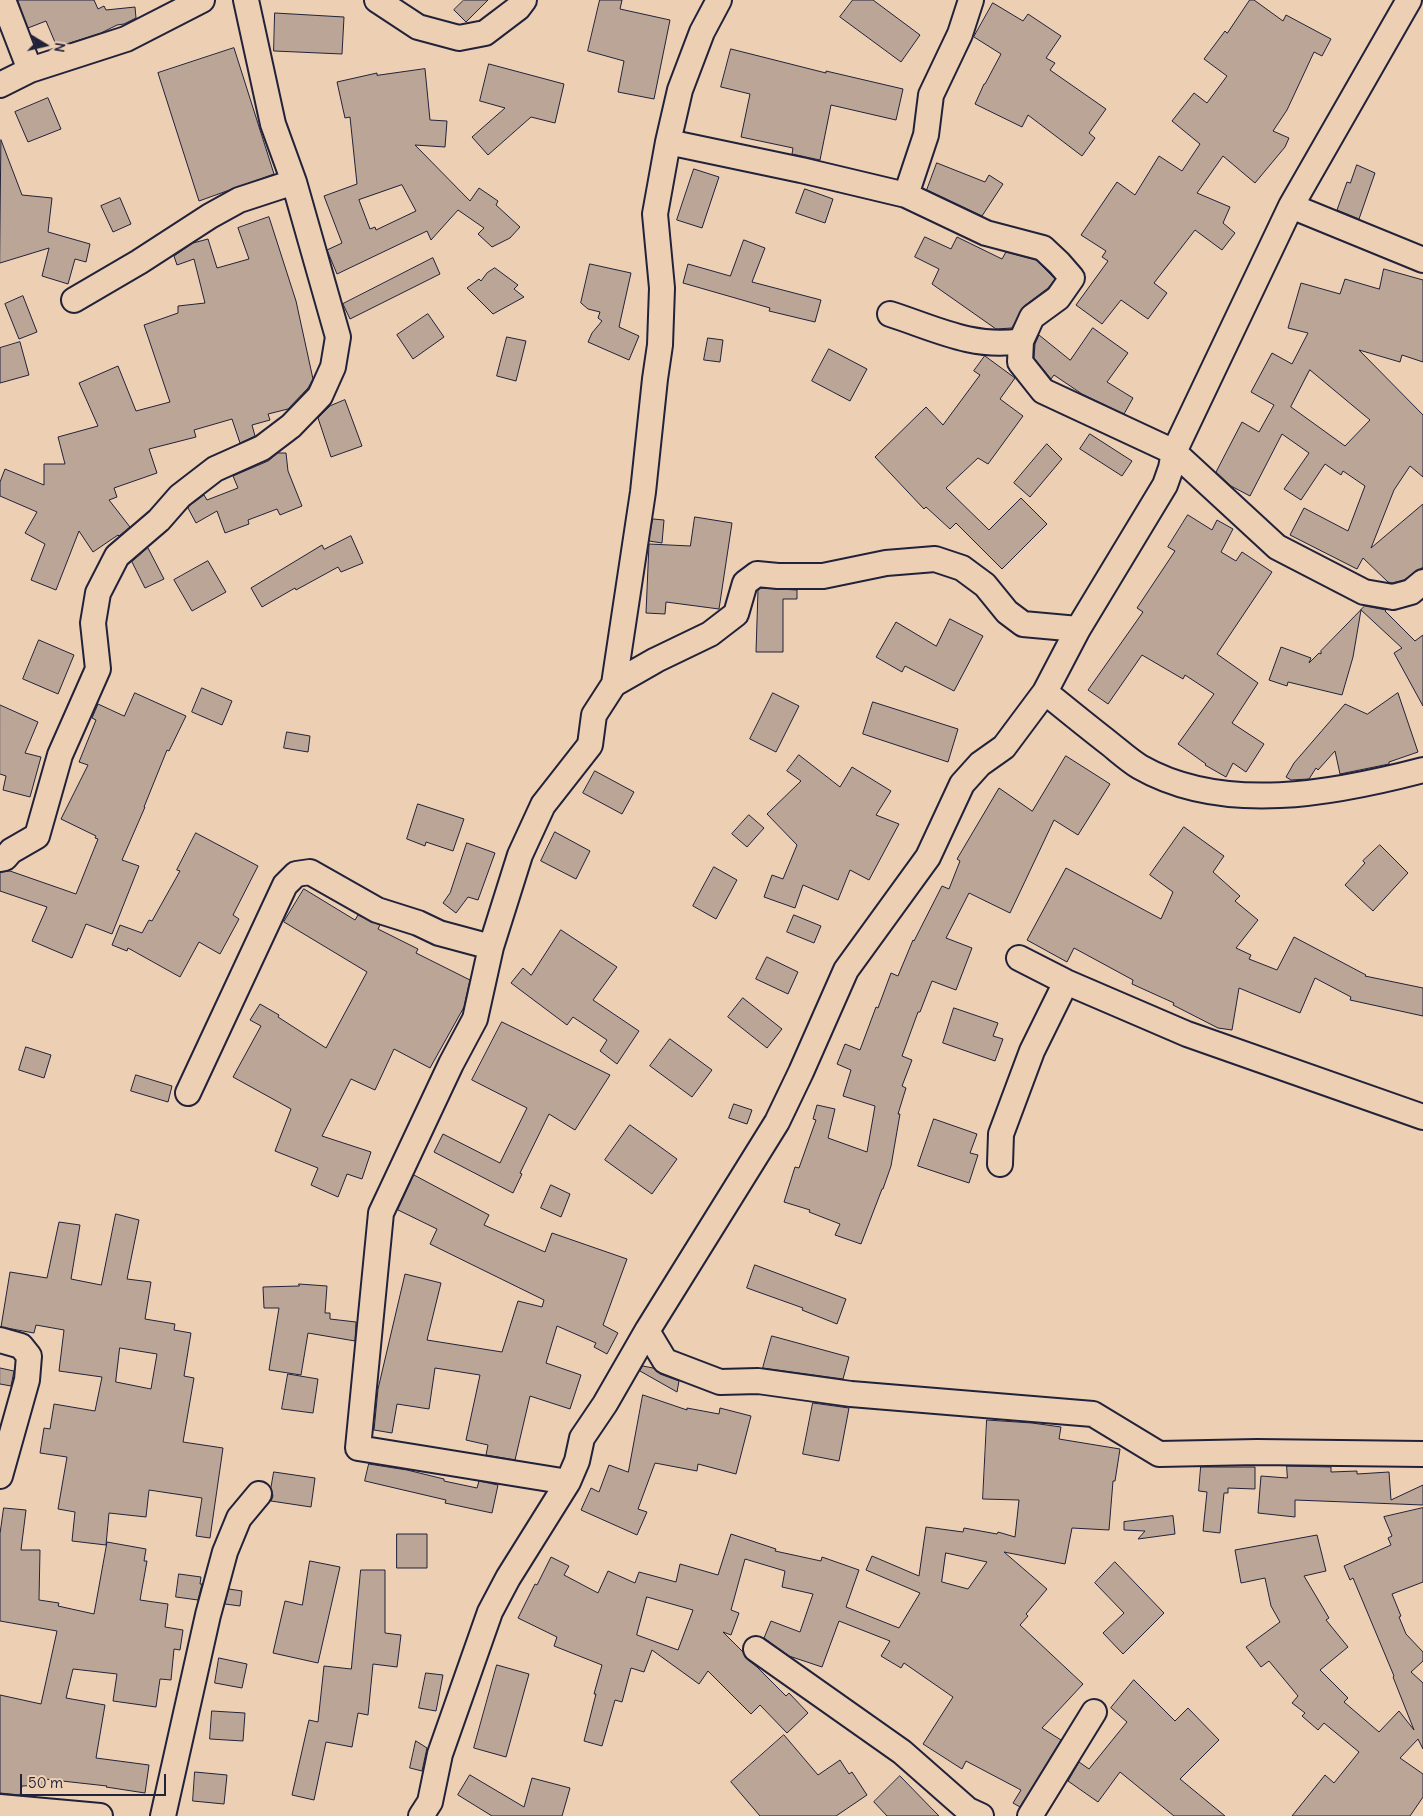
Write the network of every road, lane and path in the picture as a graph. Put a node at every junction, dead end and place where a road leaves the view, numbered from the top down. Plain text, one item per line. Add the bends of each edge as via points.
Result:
1 (3, 0) edge
2 (202, 0) edge
3 (246, 0) edge
4 (377, 0) edge
5 (524, 0) edge
6 (719, 0) edge
7 (971, 0) edge
8 (1410, 0) edge
9 (30, 70) junction
10 (0, 85) edge
11 (668, 142) junction
12 (294, 182) junction
13 (906, 195) junction
14 (1291, 206) junction
15 (1423, 260) edge
16 (74, 300) dead end
17 (890, 314) dead end
18 (1021, 341) junction
19 (1174, 452) junction
20 (1423, 582) edge
21 (1078, 629) junction
22 (614, 684) junction
23 (1044, 692) junction
24 (1421, 773) edge
25 (0, 860) edge
26 (491, 947) junction
27 (1019, 958) dead end
28 (1066, 982) junction
29 (188, 1093) dead end
30 (1423, 1116) edge
31 (1000, 1164) dead end
32 (647, 1331) junction
33 (0, 1340) edge
34 (1423, 1454) edge
35 (0, 1476) edge
36 (568, 1482) junction
37 (259, 1494) dead end
38 (756, 1649) dead end
39 (1094, 1712) dead end
40 (0, 1807) edge
41 (970, 1814) edge
42 (100, 1816) edge
43 (163, 1816) edge
44 (420, 1816) edge
45 (1030, 1816) edge

1 - 9 street
2 - 9 street via 126,39
3 - 12 street via 273,124
4 - 5 street via 418,27 459,38 484,33
6 - 11 street via 702,32 680,90
7 - 13 street via 960,34 931,95 926,135
8 - 14 street
9 - 10 street
11 - 13 street
11 - 22 street via 655,214 662,288 660,345 643,492
12 - 16 street via 239,200
12 - 25 street via 338,337 333,367 320,396 291,426 262,448 214,469 180,496 159,520 117,556 98,592 93,623 98,669 60,755 37,836
13 - 18 street via 986,233 1043,248 1072,278 1058,298 1032,317
14 - 15 street
14 - 19 street
17 - 18 street via 962,339 1005,344
18 - 19 street via 1020,362 1042,391
19 - 20 street via 1277,547 1364,592 1392,597 1411,592
19 - 21 street via 1165,485
21 - 22 street via 1023,624 1007,612 985,585 962,568 934,559 886,563 823,576 757,574 745,582 736,614 710,634
21 - 23 street
22 - 26 street via 594,716 590,745 543,805 520,855
23 - 24 street via 1139,767 1170,781 1210,792 1275,796
23 - 32 street via 1004,747 980,764 962,784 928,856 846,970 777,1122
26 - 29 street via 439,933 377,910 310,872 296,874 285,885
26 - 36 street via 476,1019 451,1064 381,1213 358,1448
27 - 28 street
28 - 30 street via 1187,1034
28 - 31 street via 1032,1051 1001,1134
32 - 34 street via 665,1362 720,1382 758,1381 851,1394 1092,1414 1159,1454
32 - 36 street via 582,1438
33 - 35 street via 21,1346 29,1356 27,1380
36 - 44 street via 490,1612 440,1754 430,1802
37 - 43 street via 239,1518 225,1552
38 - 41 street via 902,1752
39 - 45 street
40 - 42 street

